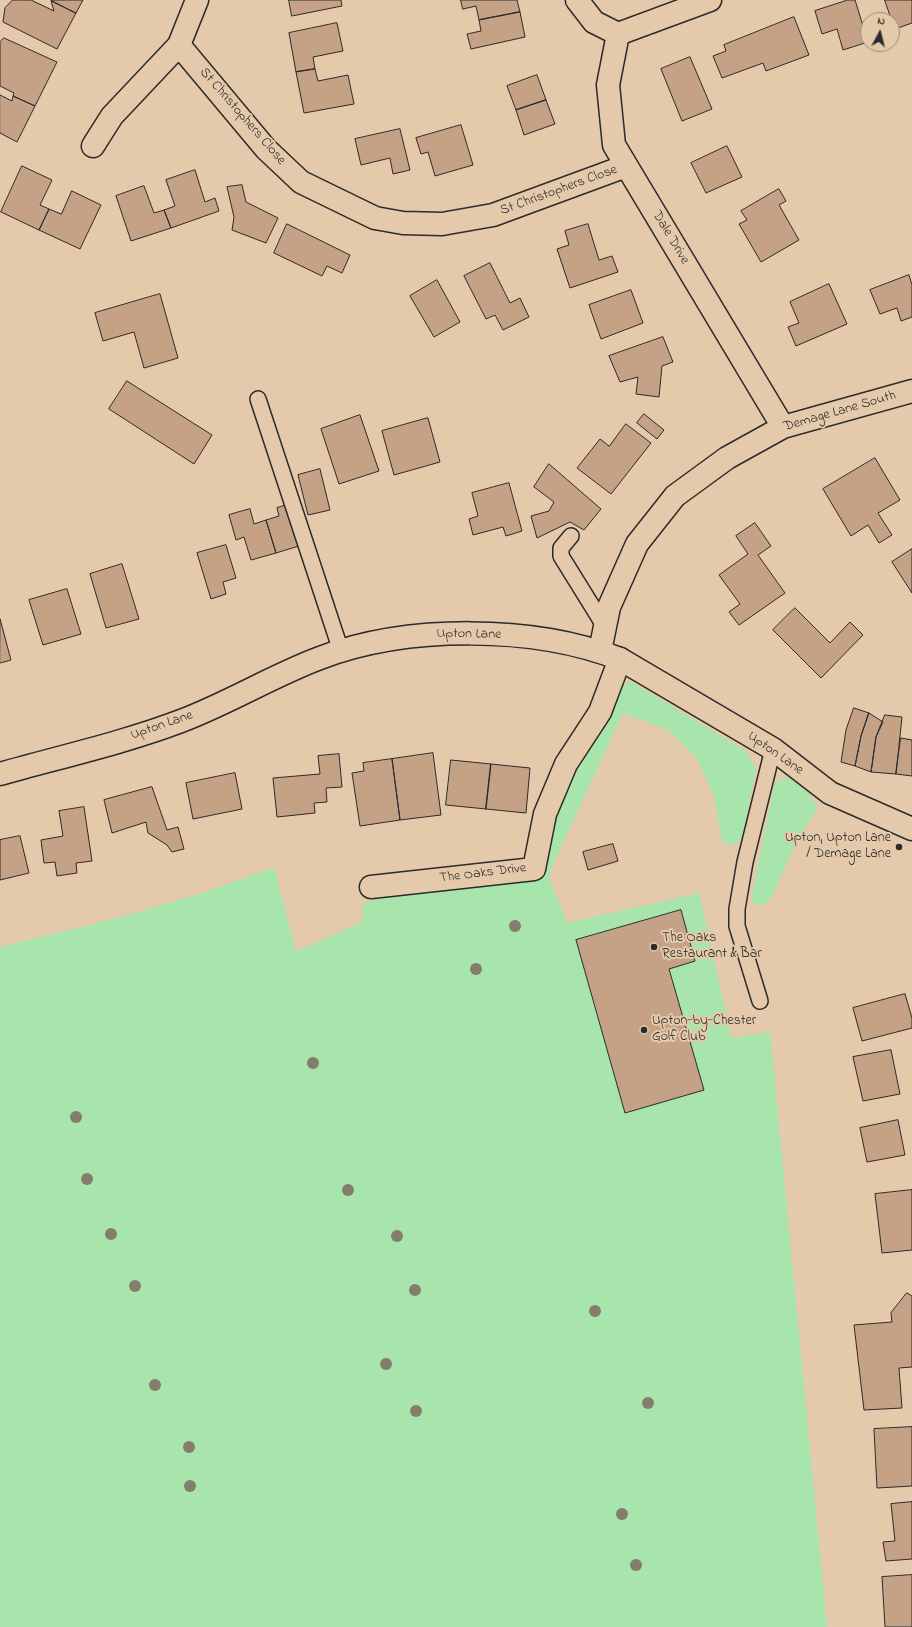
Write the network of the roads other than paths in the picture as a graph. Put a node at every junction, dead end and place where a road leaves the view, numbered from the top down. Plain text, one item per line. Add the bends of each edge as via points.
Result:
1 (197, 0) edge
2 (577, 0) edge
3 (710, 0) edge
4 (618, 34) junction
5 (179, 45) junction
6 (93, 146) dead end
7 (626, 166) junction
8 (912, 390) edge
9 (258, 399) dead end
10 (783, 427) junction
11 (571, 536) dead end
12 (605, 627) junction
13 (341, 651) junction
14 (600, 651) junction
15 (620, 659) junction
16 (773, 749) junction
17 (0, 774) edge
18 (912, 829) edge
19 (371, 887) dead end
20 (760, 1001) dead end

1 - 5 street
2 - 4 street via 594,22
3 - 4 street
4 - 7 street, Dale Drive via 608,85 614,145
5 - 6 street via 112,116
5 - 7 street, St Christophers Close via 266,149 301,182 375,218 403,223 442,224 493,215
7 - 10 street, Dale Drive
8 - 10 street, Demage Lane South
9 - 13 lane
10 - 12 street, Demage Lane South via 727,458 675,496 637,544 609,607
11 - 12 lane via 561,548 561,556
12 - 14 street, Demage Lane South
13 - 14 street, Upton Lane via 365,644 422,635 476,633 548,640
13 - 17 street, Upton Lane via 260,683 221,704 181,721
14 - 15 street, Upton Lane
15 - 16 street, Upton Lane
15 - 19 street, The Oaks Drive via 600,712 566,764 545,814 534,869
16 - 18 street, Upton Lane via 830,793
16 - 20 lane via 745,862 737,914 737,926

